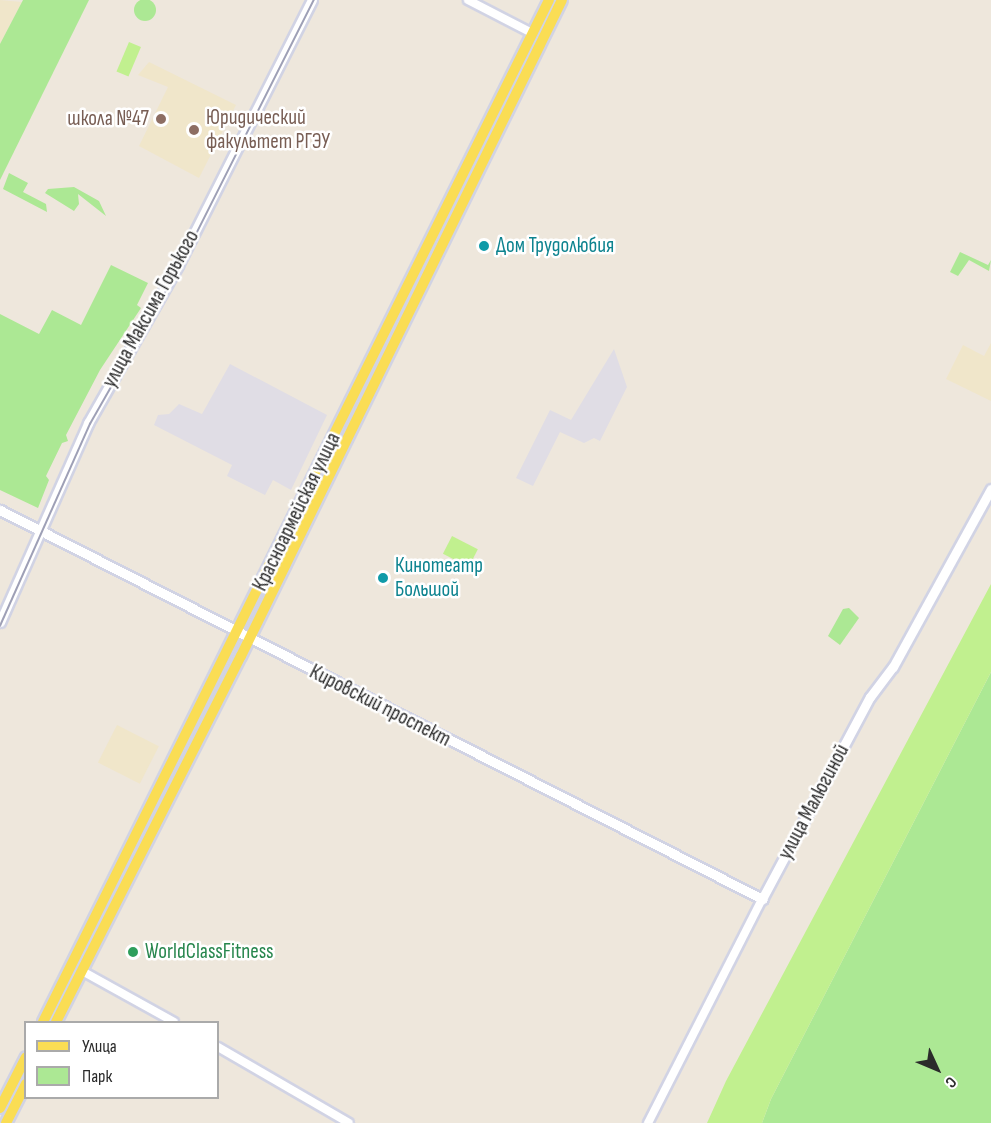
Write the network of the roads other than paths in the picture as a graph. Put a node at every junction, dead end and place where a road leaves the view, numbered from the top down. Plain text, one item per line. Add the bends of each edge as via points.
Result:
1 (312, 0) edge
2 (468, 0) edge
3 (549, 0) edge
4 (562, 0) edge
5 (532, 33) junction
6 (991, 489) edge
7 (0, 510) edge
8 (40, 531) junction
9 (0, 622) edge
10 (238, 633) junction
11 (249, 639) junction
12 (762, 899) junction
13 (82, 971) junction
14 (44, 1021) edge
15 (57, 1021) edge
16 (170, 1021) edge
17 (219, 1048) edge
18 (24, 1061) edge
19 (24, 1088) edge
20 (0, 1108) edge
21 (6, 1123) edge
22 (350, 1123) edge
23 (648, 1123) edge

1 - 8 main road, улица Максима Горького via 178,265 88,423
2 - 5 street
3 - 5 main road, Красноармейская улица
4 - 11 main road, Красноармейская улица
5 - 10 main road, Красноармейская улица
6 - 12 main road, улица Малюгиной via 894,667 870,697
7 - 8 main road, Кировский проспект
8 - 9 main road, улица Максима Горького
8 - 10 main road, Кировский проспект
10 - 11 main road, Кировский проспект
10 - 14 main road, Красноармейская улица
11 - 12 main road, Кировский проспект
11 - 13 main road, Красноармейская улица
12 - 23 street, улица Малюгиной
13 - 15 main road, Красноармейская улица
13 - 16 street
17 - 22 street
18 - 20 main road
19 - 21 main road

